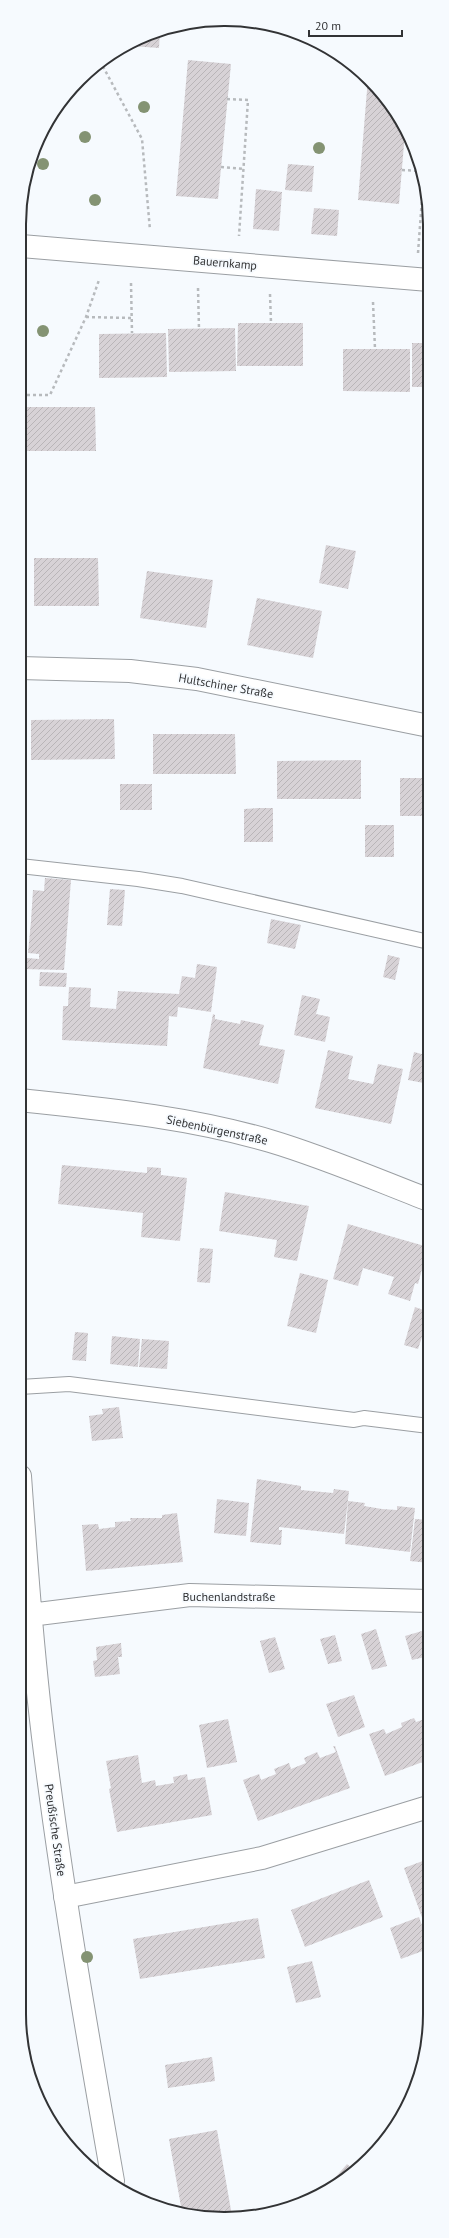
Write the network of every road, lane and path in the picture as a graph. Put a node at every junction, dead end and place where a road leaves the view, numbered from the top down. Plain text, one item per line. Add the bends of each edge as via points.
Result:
1 (103, 67) edge
2 (227, 99) dead end
3 (221, 167) dead end
4 (244, 169) junction
5 (402, 170) dead end
6 (415, 171) edge
7 (422, 204) edge
8 (239, 237) dead end
9 (150, 238) dead end
10 (26, 246) edge
11 (418, 259) dead end
12 (101, 272) dead end
13 (423, 279) edge
14 (131, 281) dead end
15 (198, 287) dead end
16 (270, 293) dead end
17 (373, 294) dead end
18 (86, 318) junction
19 (131, 318) junction
20 (271, 323) dead end
21 (199, 329) dead end
22 (132, 333) dead end
23 (375, 349) dead end
24 (26, 395) edge
25 (26, 668) edge
26 (423, 725) edge
27 (26, 867) edge
28 (423, 941) edge
29 (26, 1101) edge
30 (423, 1198) edge
31 (26, 1386) edge
32 (423, 1425) edge
33 (26, 1559) edge
34 (423, 1601) edge
35 (30, 1615) junction
36 (423, 1809) edge
37 (65, 1897) junction
38 (112, 2178) edge

1 - 9 path via 142,139
2 - 4 path via 248,100
3 - 4 path
4 - 8 path
5 - 6 path
7 - 11 path
10 - 13 street, Bauernkamp
12 - 18 path
14 - 19 path
15 - 21 path
16 - 20 path
17 - 23 path
18 - 19 path
18 - 24 path via 50,395
19 - 22 path
25 - 26 street, Hultschiner Straße via 130,670 197,679
27 - 28 lane via 182,886
29 - 30 street, Siebenbürgenstraße via 102,1108 214,1126 271,1141
31 - 32 lane via 69,1384 354,1420 364,1418
33 - 35 street, Preußische Straße
34 - 35 street, Buchenlandstraße via 190,1595
35 - 37 street, Preußische Straße via 46,1762
36 - 37 street via 262,1858
37 - 38 street, Preußische Straße

